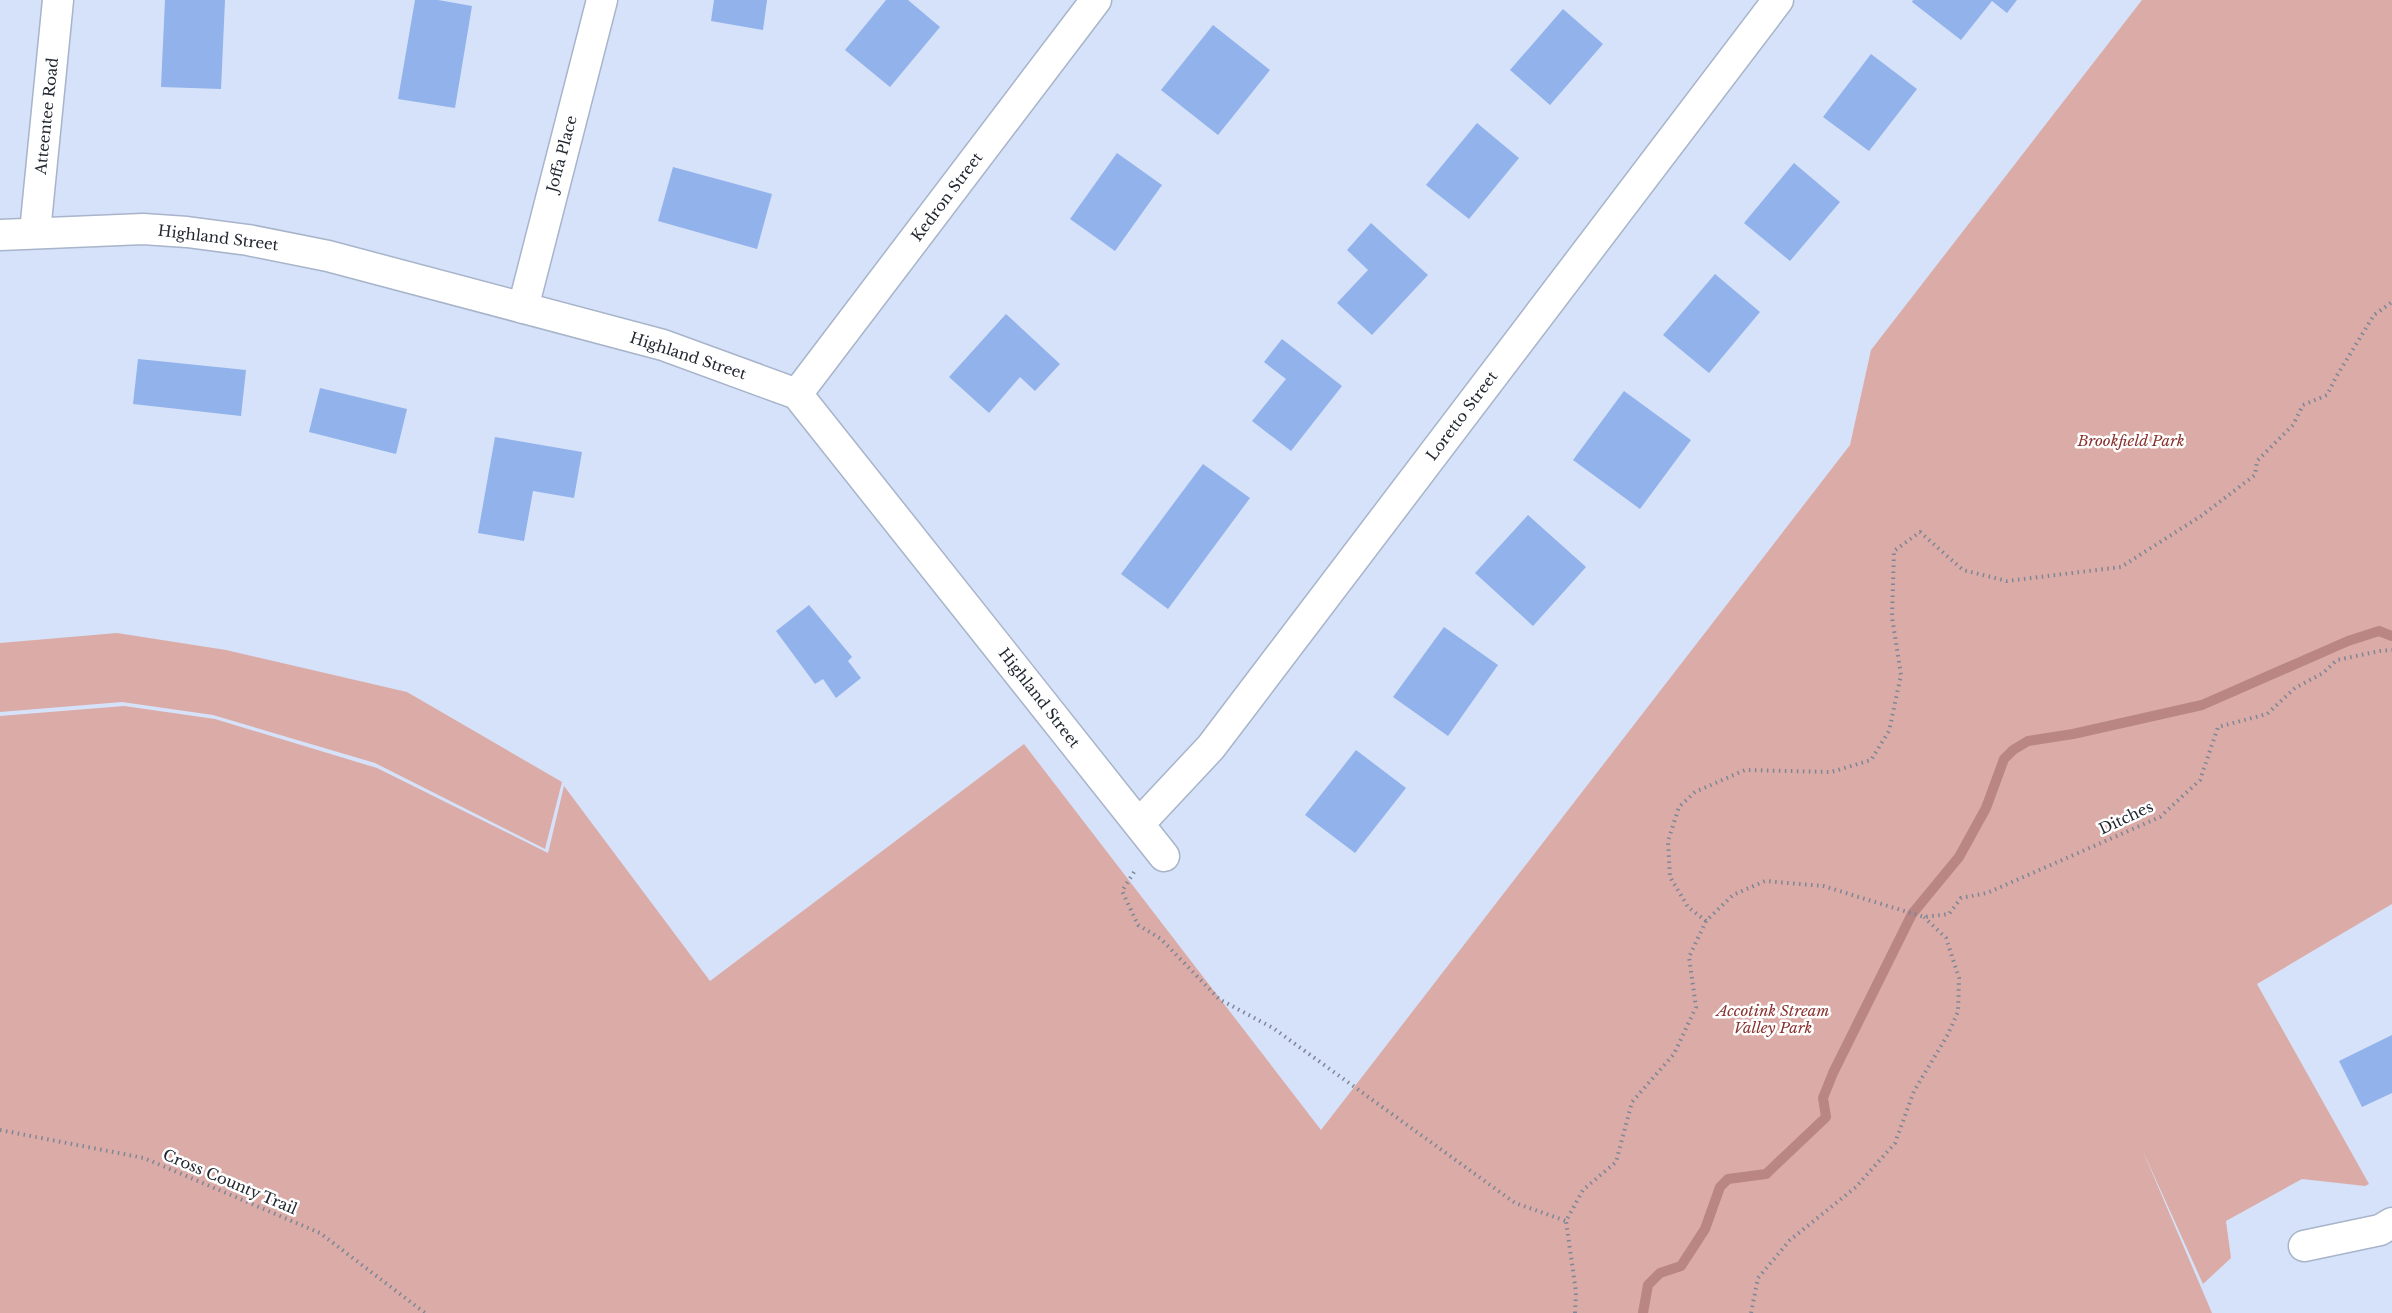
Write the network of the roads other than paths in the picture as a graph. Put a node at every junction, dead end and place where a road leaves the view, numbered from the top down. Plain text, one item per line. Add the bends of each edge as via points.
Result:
1 (58, 0) edge
2 (602, 0) edge
3 (1096, 0) edge
4 (1778, 0) edge
5 (35, 232) junction
6 (0, 235) edge
7 (523, 308) junction
8 (797, 394) junction
9 (1139, 824) junction
10 (1164, 856) dead end
11 (2392, 1223) edge
12 (2304, 1246) dead end

1 - 5 street, Atteentee Road
2 - 7 street, Joffa Place
3 - 8 street, Kedron Street
4 - 9 street, Loretto Street via 1211,747
5 - 6 street, Highland Street
5 - 7 street, Highland Street via 143,229 248,240 328,256
7 - 8 street, Highland Street via 663,345
8 - 9 street, Highland Street
9 - 10 street, Highland Street
11 - 12 street via 2380,1230

